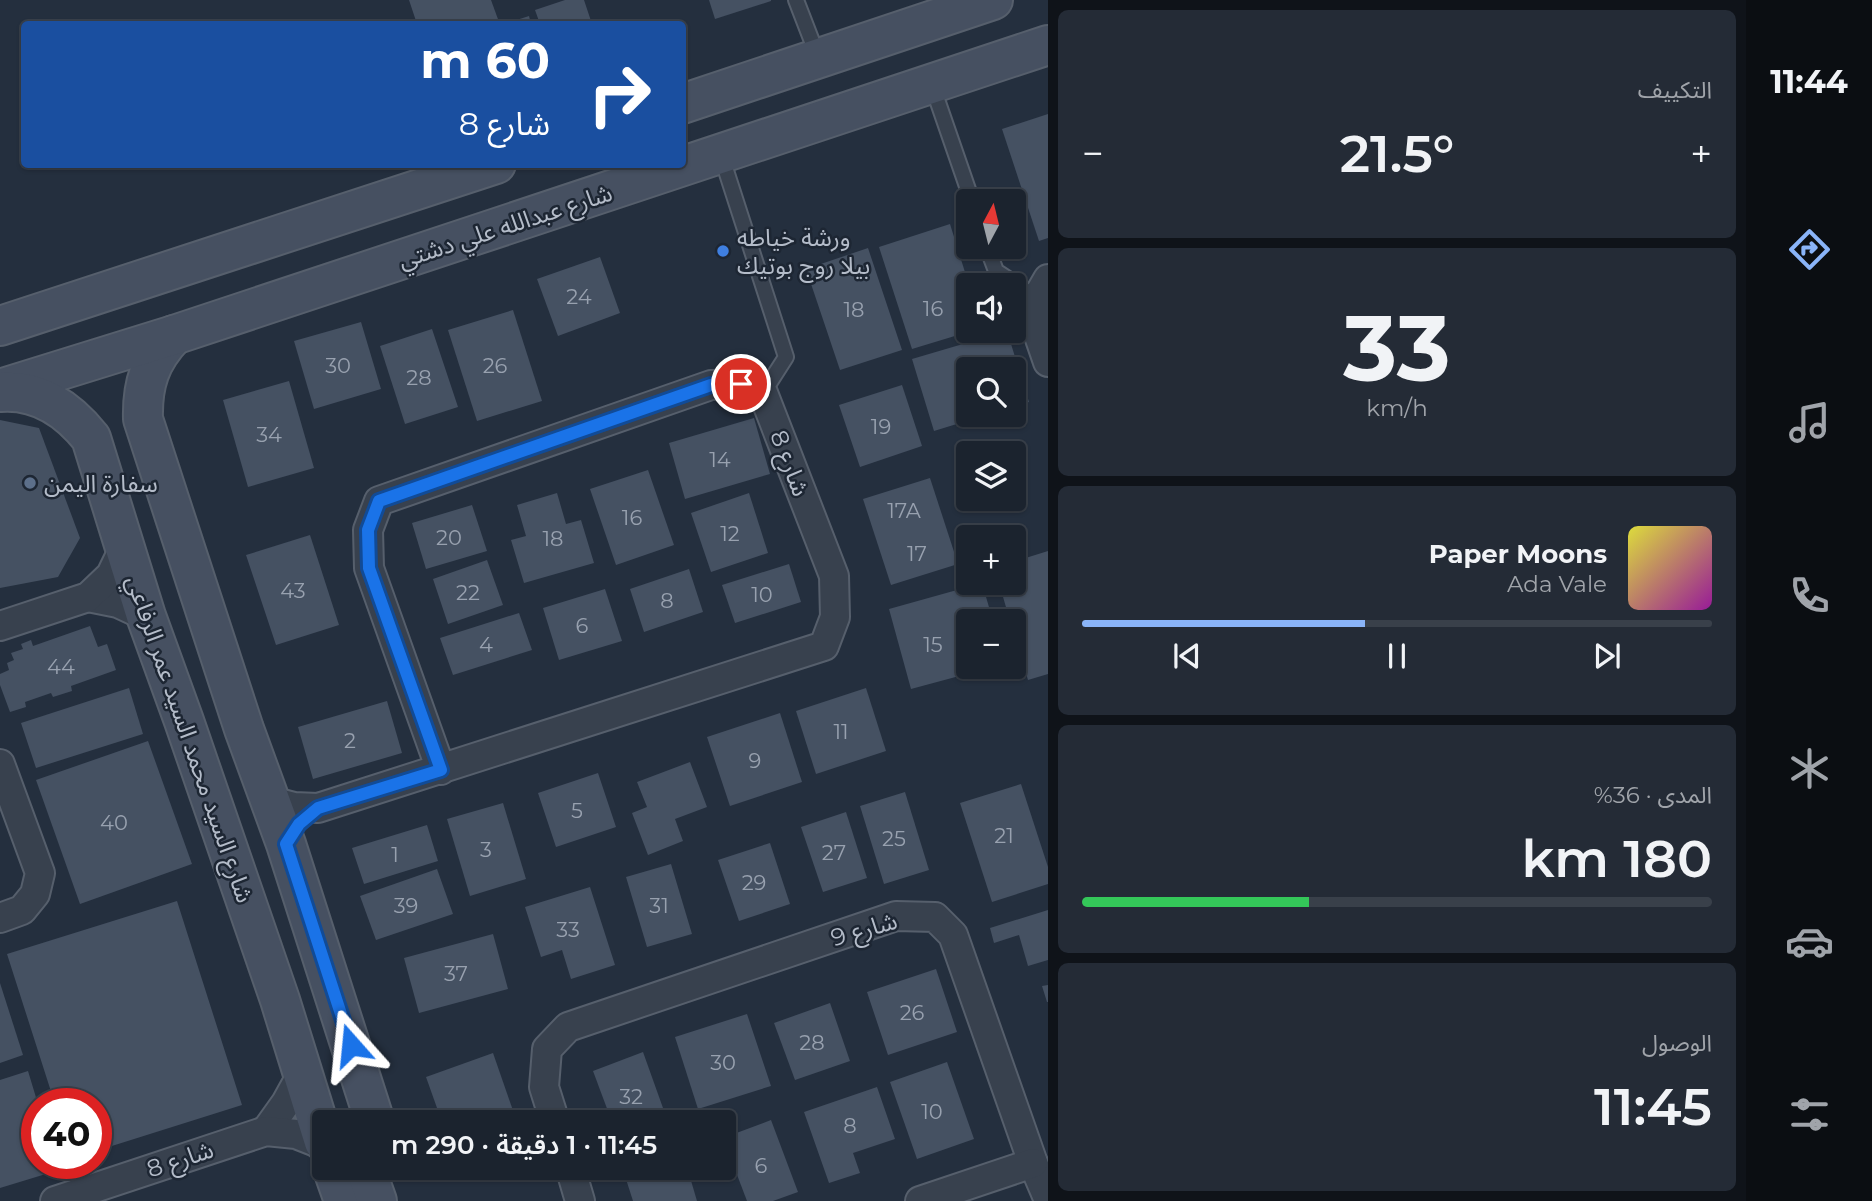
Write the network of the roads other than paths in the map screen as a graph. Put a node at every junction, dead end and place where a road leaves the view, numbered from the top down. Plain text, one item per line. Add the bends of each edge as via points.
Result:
1 (796, 0) edge
2 (993, 0) edge
3 (1048, 45) edge
4 (818, 59) junction
5 (932, 83) junction
6 (686, 103) edge
7 (720, 154) junction
8 (686, 165) edge
9 (484, 168) edge
10 (612, 168) edge
11 (678, 168) edge
12 (968, 189) edge
13 (992, 259) edge
14 (387, 265) junction
15 (1042, 289) edge
16 (0, 326) edge
17 (174, 335) junction
18 (1048, 362) edge
19 (0, 391) edge
20 (763, 393) junction
21 (110, 498) junction
22 (125, 546) junction
23 (88, 597) junction
24 (146, 616) junction
25 (0, 626) edge
26 (184, 720) junction
27 (244, 729) junction
28 (0, 764) edge
29 (441, 770) junction
30 (271, 801) junction
31 (318, 808) junction
32 (286, 844) junction
33 (0, 918) edge
34 (309, 918) junction
35 (279, 1000) junction
36 (302, 1074) junction
37 (313, 1110) edge
38 (346, 1110) edge
39 (371, 1110) edge
40 (551, 1110) edge
41 (266, 1131) junction
42 (312, 1139) edge
43 (1033, 1163) junction
44 (337, 1180) edge
45 (369, 1180) edge
46 (394, 1180) edge
47 (574, 1180) edge
48 (129, 1189) edge
49 (1048, 1198) edge
50 (55, 1201) edge
51 (344, 1201) edge
52 (376, 1201) edge
53 (401, 1201) edge
54 (580, 1201) edge
55 (920, 1201) edge

1 - 4 lane
2 - 4 street
3 - 5 street, شارع عبدالله علي دشتي
4 - 6 street
5 - 7 street, شارع عبدالله علي دشتي
5 - 12 lane
7 - 8 street, شارع عبدالله علي دشتي
7 - 20 lane via 786,357
9 - 16 street
10 - 14 street via 491,208
11 - 14 street, شارع عبدالله علي دشتي
13 - 15 lane via 996,271
14 - 17 street, شارع عبدالله علي دشتي
15 - 18 street via 1038,333
17 - 19 street, شارع عبدالله علي دشتي
17 - 27 street via 151,364 142,400 143,419
19 - 21 street, شارع السيد محمد السيد عمر الرفاعي via 37,396 79,423 90,438
20 - 29 street, شارع 8 via 834,576 835,617 824,646
20 - 29 street via 741,384 711,385 379,501 368,530 369,568
21 - 22 street, شارع السيد محمد السيد عمر الرفاعي
21 - 27 street via 111,489 123,478 140,483 205,688 222,712
22 - 23 street via 111,575
22 - 24 street, شارع السيد محمد السيد عمر الرفاعي
23 - 24 street via 118,603
23 - 25 street
24 - 26 street, شارع السيد محمد السيد عمر الرفاعي
26 - 34 street via 218,752 280,928 299,933
26 - 35 street, شارع السيد محمد السيد عمر الرفاعي
27 - 30 street
28 - 33 street via 40,873 35,894 22,910
29 - 31 street, شارع 8
30 - 31 street, شارع 8
30 - 32 street
31 - 32 street, شارع 8 via 299,824
32 - 34 street
34 - 39 street
35 - 36 street, شارع السيد محمد السيد عمر الرفاعي
35 - 38 street via 290,987 306,990
36 - 37 street, شارع السيد محمد السيد عمر الرفاعي
36 - 41 street
40 - 43 street, شارع 9 via 544,1087 547,1049 568,1027 896,915 935,917 953,935
41 - 42 street, شارع 8
41 - 48 street, شارع 8
43 - 49 street, شارع 9
43 - 55 street
44 - 51 street
45 - 52 street
46 - 53 street
47 - 54 street
48 - 50 street, شارع 8

